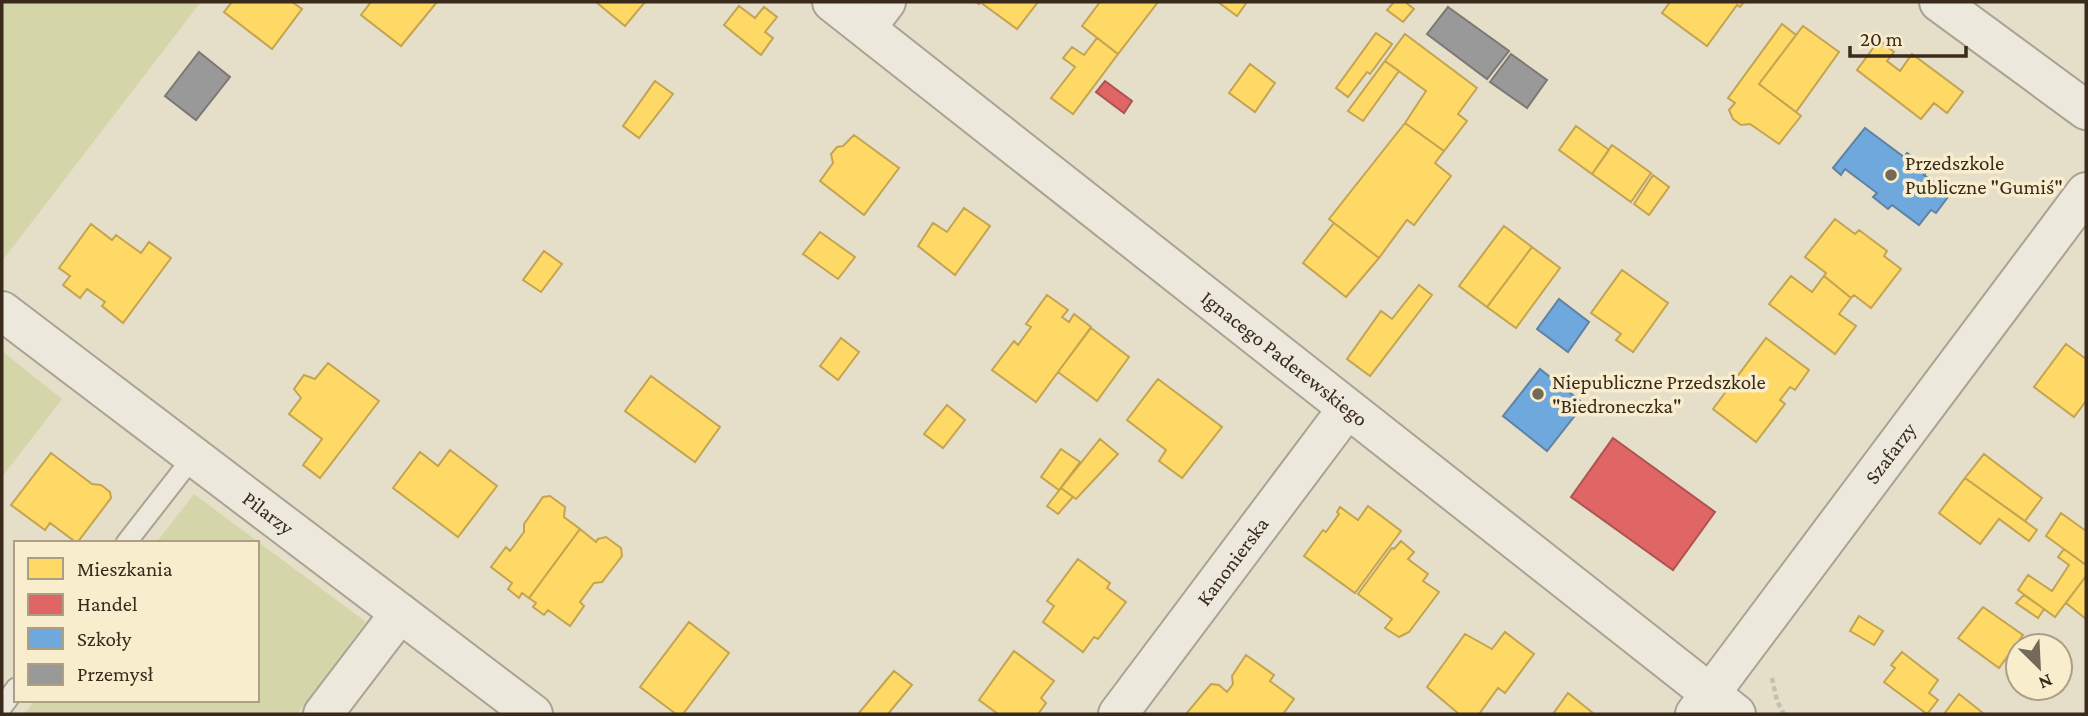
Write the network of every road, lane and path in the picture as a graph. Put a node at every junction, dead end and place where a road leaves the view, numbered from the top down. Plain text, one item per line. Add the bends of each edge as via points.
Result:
1 (832, 2) edge
2 (1939, 2) edge
3 (876, 15) edge
4 (2086, 110) edge
5 (2086, 192) edge
6 (2, 311) edge
7 (1347, 409) junction
8 (193, 457) junction
9 (128, 541) edge
10 (400, 613) junction
11 (14, 691) edge
12 (2, 707) edge
13 (1713, 708) edge
14 (323, 714) edge
15 (533, 714) edge
16 (1118, 714) edge

1 - 3 street, Ignacego Paderewskiego
2 - 4 street
3 - 7 street, Ignacego Paderewskiego
5 - 13 street, Szafarzy
6 - 8 street, Pilarzy
7 - 13 street, Ignacego Paderewskiego
7 - 16 street, Kanonierska
8 - 9 lane
8 - 10 street, Pilarzy
10 - 14 street
10 - 15 street, Pilarzy
11 - 12 lane

